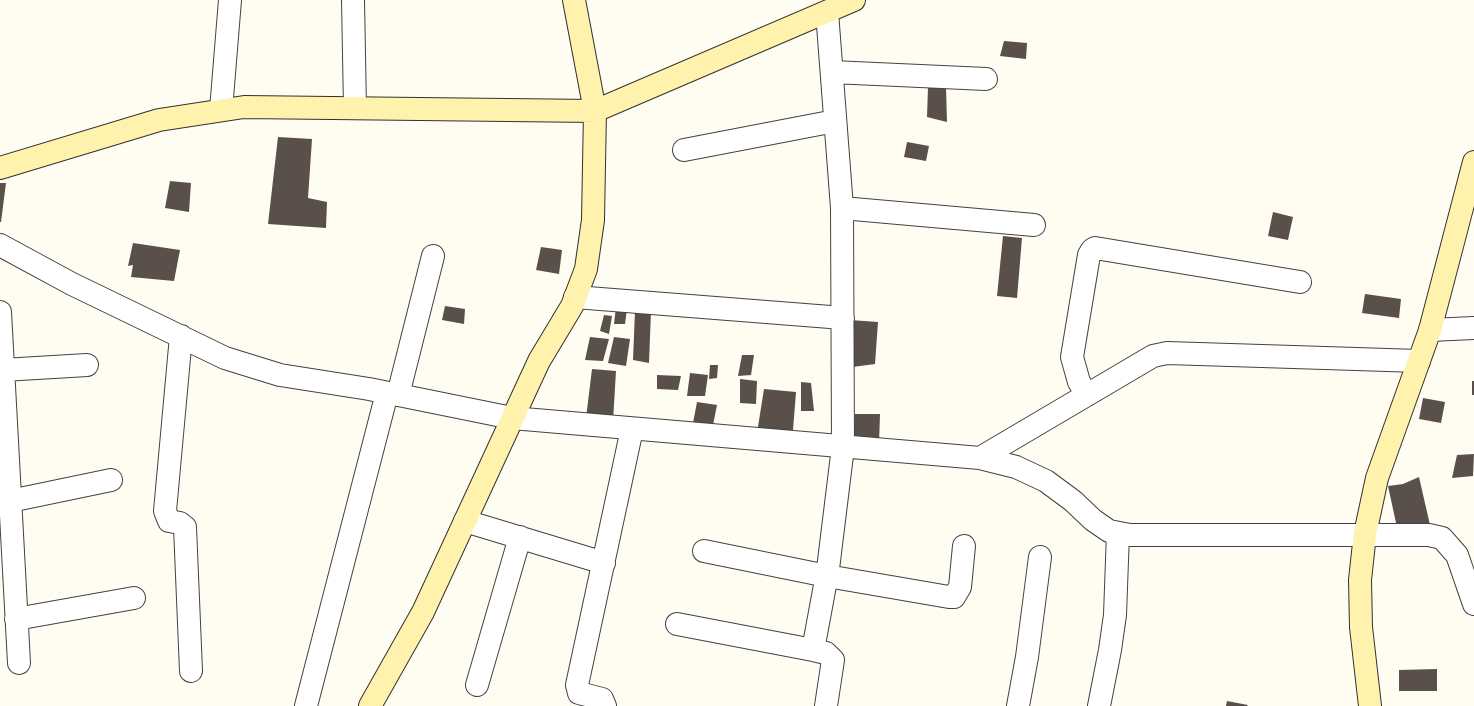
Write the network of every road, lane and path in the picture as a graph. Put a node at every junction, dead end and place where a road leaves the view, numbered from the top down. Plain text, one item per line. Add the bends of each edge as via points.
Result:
1 (230, 0) edge
2 (353, 0) edge
3 (574, 0) edge
4 (854, 0) edge
5 (827, 12) junction
6 (832, 72) junction
7 (986, 79) dead end
8 (355, 108) junction
9 (221, 110) junction
10 (594, 111) junction
11 (835, 121) junction
12 (684, 150) dead end
13 (1474, 162) edge
14 (0, 168) edge
15 (842, 208) junction
16 (1034, 225) dead end
17 (0, 245) edge
18 (433, 256) dead end
19 (1300, 282) dead end
20 (575, 297) junction
21 (0, 312) edge
22 (843, 318) junction
23 (1474, 328) edge
24 (1430, 330) junction
25 (181, 336) junction
26 (1419, 362) junction
27 (87, 365) dead end
28 (3, 370) junction
29 (392, 394) junction
30 (1087, 395) junction
31 (512, 418) junction
32 (632, 429) junction
33 (843, 447) junction
34 (980, 458) junction
35 (111, 480) dead end
36 (10, 501) junction
37 (465, 521) junction
38 (1118, 533) junction
39 (1365, 534) junction
40 (520, 538) junction
41 (964, 546) dead end
42 (704, 551) dead end
43 (1040, 557) dead end
44 (604, 563) junction
45 (1468, 563) edge
46 (827, 576) junction
47 (134, 598) dead end
48 (1474, 604) edge
49 (16, 619) junction
50 (677, 624) dead end
51 (813, 650) junction
52 (19, 664) dead end
53 (191, 671) dead end
54 (477, 685) dead end
55 (306, 706) edge
56 (370, 706) edge
57 (605, 706) edge
58 (826, 706) edge
59 (1018, 706) edge
60 (1099, 706) edge
61 (1370, 706) edge

1 - 9 street
2 - 8 street
3 - 10 street
4 - 5 street
5 - 6 street
5 - 10 street
6 - 7 street
6 - 11 street
8 - 9 street via 244,107
8 - 10 street
9 - 14 street via 159,120
10 - 20 street via 593,220 586,269
11 - 12 street
11 - 15 street
13 - 24 street
15 - 16 street
15 - 22 street
17 - 25 street via 72,284
18 - 29 street
19 - 30 street via 1096,248 1092,250 1089,255 1072,357 1079,382
20 - 22 street
20 - 31 street via 539,361
21 - 28 street
22 - 33 street
23 - 24 street
24 - 26 street
25 - 29 street via 225,358 280,375
25 - 53 street via 165,511 169,521 185,527
26 - 30 street via 1167,353 1153,356
26 - 39 street via 1377,478
27 - 28 street
28 - 36 street
29 - 31 street
29 - 55 street
30 - 34 street
31 - 32 street
31 - 37 street
32 - 33 street
32 - 44 street
33 - 34 street
33 - 46 street
34 - 38 street via 1016,467 1046,481 1093,520 1109,531
35 - 36 street
36 - 49 street
37 - 40 street
37 - 56 street via 423,612
38 - 39 street via 1159,536
38 - 60 street via 1115,615
39 - 45 street via 1429,535 1442,538
39 - 61 street via 1360,580 1361,627
40 - 44 street
40 - 54 street
41 - 46 street via 960,587 954,597
42 - 46 street
43 - 59 street
44 - 57 street via 577,685 579,693 602,699
45 - 48 street
46 - 51 street
47 - 49 street
49 - 52 street
50 - 51 street
51 - 58 street via 826,653 832,660

